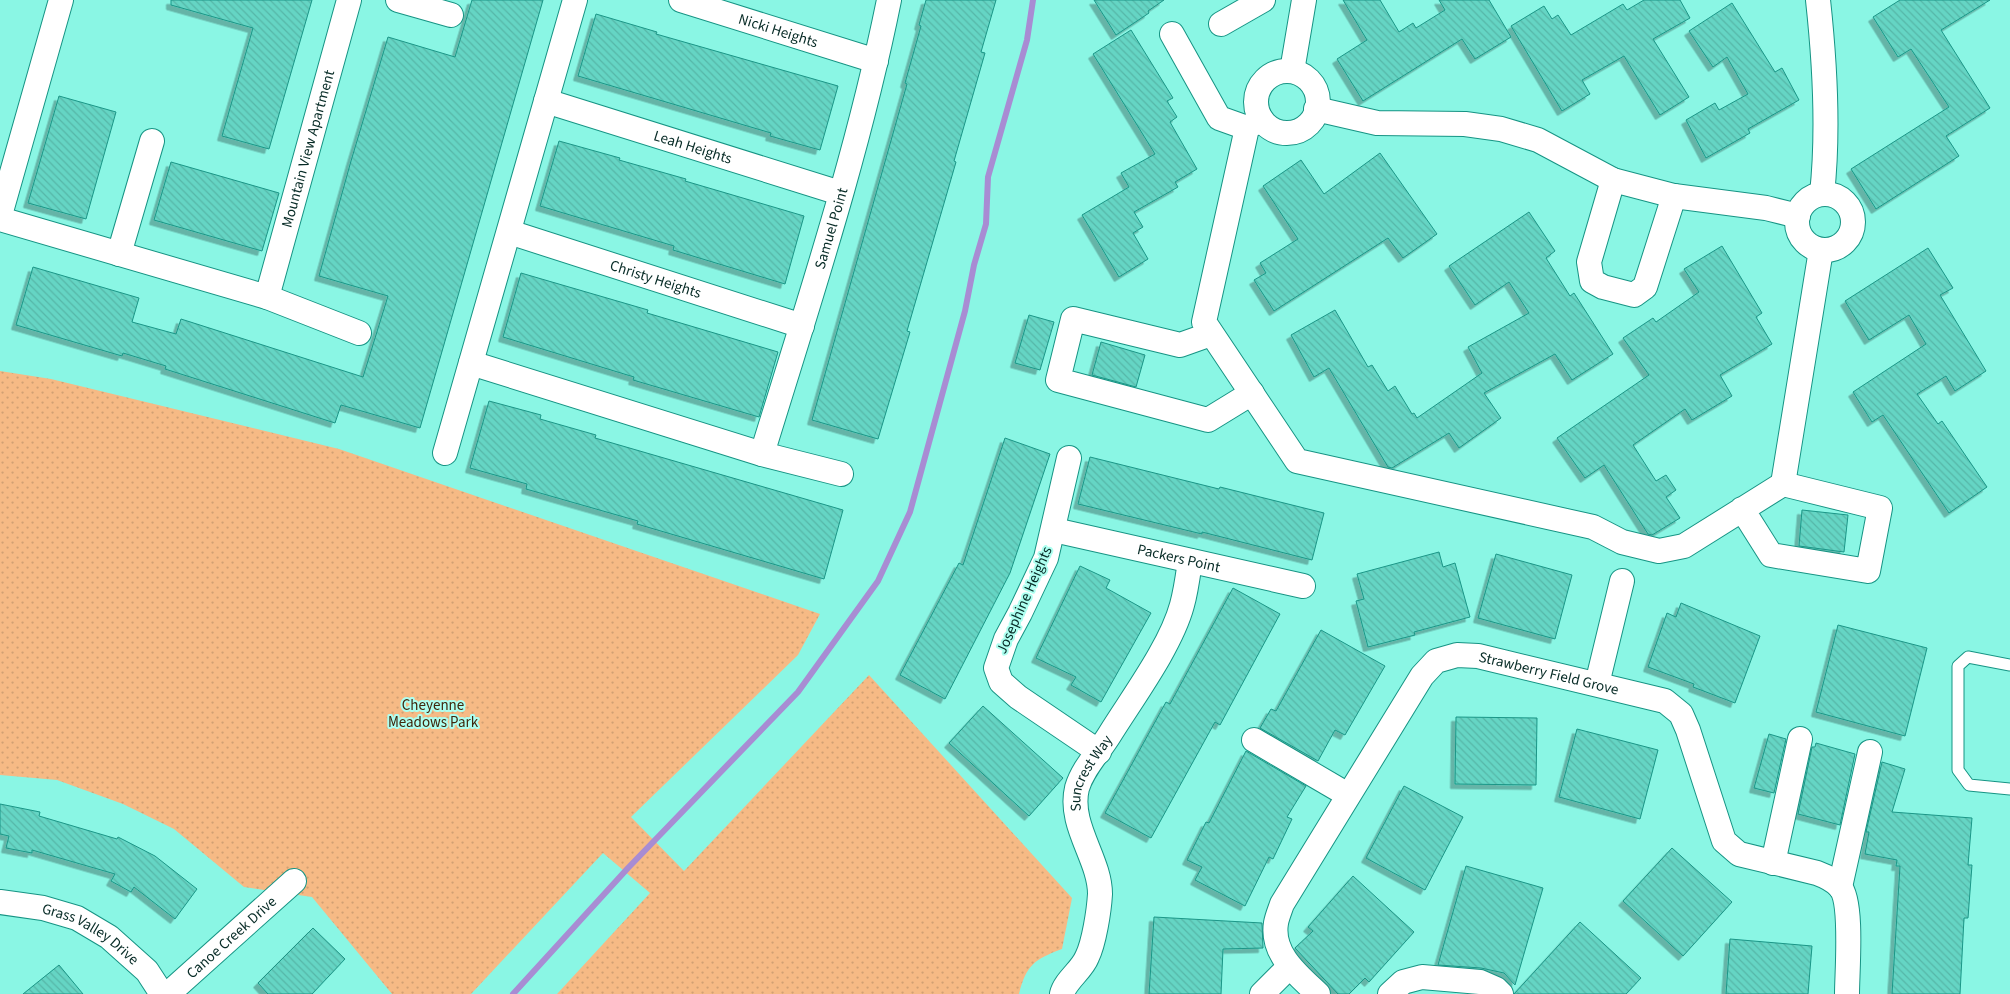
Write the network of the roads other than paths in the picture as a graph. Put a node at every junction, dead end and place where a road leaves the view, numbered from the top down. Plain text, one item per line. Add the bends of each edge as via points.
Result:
1 (61, 0) edge
2 (349, 0) edge
3 (398, 0) edge
4 (576, 0) edge
5 (681, 0) edge
6 (888, 0) edge
7 (1262, 0) edge
8 (1304, 0) edge
9 (1818, 0) edge
10 (452, 15) dead end
11 (1221, 24) dead end
12 (1172, 34) dead end
13 (876, 61) junction
14 (1292, 71) junction
15 (546, 101) junction
16 (1316, 109) junction
17 (1254, 123) junction
18 (152, 140) dead end
19 (5, 175) edge
20 (1613, 180) junction
21 (840, 193) junction
22 (1822, 194) junction
23 (1674, 196) junction
24 (0, 215) edge
25 (1798, 216) junction
26 (0, 219) edge
27 (509, 232) junction
28 (1821, 250) junction
29 (119, 254) junction
30 (267, 297) junction
31 (802, 326) junction
32 (359, 333) dead end
33 (1211, 334) junction
34 (471, 363) junction
35 (1252, 393) junction
36 (445, 453) dead end
37 (762, 454) junction
38 (1069, 458) dead end
39 (841, 474) dead end
40 (1783, 484) junction
41 (1742, 509) junction
42 (1054, 530) junction
43 (1190, 560) junction
44 (1622, 581) dead end
45 (1303, 586) dead end
46 (2010, 665) edge
47 (1597, 684) junction
48 (1800, 739) dead end
49 (1254, 740) dead end
50 (1099, 752) junction
51 (1870, 752) dead end
52 (2010, 789) edge
53 (1348, 796) junction
54 (1772, 862) junction
55 (294, 881) dead end
56 (1840, 887) junction
57 (0, 902) edge
58 (1289, 967) junction
59 (162, 994) edge
60 (168, 994) edge
61 (1062, 994) edge
62 (1262, 994) edge
63 (1318, 994) edge
64 (1390, 994) edge
65 (1501, 994) edge
66 (1847, 994) edge

1 - 19 street
2 - 30 street, Mountain View Apartment
3 - 10 street
4 - 15 street
5 - 13 street, Nicki Heights
6 - 13 street, Samuel Point
7 - 11 street
8 - 14 street
9 - 22 street via 1825,63
12 - 17 street via 1219,118
13 - 21 street, Samuel Point
14 - 16 street via 1306,77 1313,85 1317,94
14 - 17 street via 1277,72 1261,85
15 - 21 street, Leah Heights
15 - 27 street
16 - 17 street via 1309,123 1292,132
16 - 20 street via 1377,122 1465,124 1501,130 1538,140
17 - 33 street via 1204,322
18 - 29 street
19 - 24 street
20 - 23 street
20 - 23 street via 1589,262 1592,280 1603,287 1634,295 1645,287
21 - 31 street, Samuel Point
22 - 25 street via 1807,201
22 - 28 street via 1839,198 1847,204 1854,222 1852,232 1840,246
23 - 25 street via 1766,208
25 - 28 street via 1799,234 1812,247
26 - 29 street
27 - 31 street, Christy Heights
27 - 34 street
28 - 40 street
29 - 30 street
30 - 32 street
31 - 37 street, Samuel Point
33 - 35 street
33 - 35 street via 1180,345 1074,320 1058,380 1208,420
34 - 36 street
34 - 37 street
35 - 41 street via 1297,461 1593,527 1622,542 1659,552 1684,546
37 - 39 street
38 - 42 street, Josephine Heights
40 - 41 street
40 - 41 street via 1880,508 1868,571 1771,555
42 - 43 street, Packers Point
42 - 50 street, Josephine Heights via 1046,558 1006,639 996,668 1001,682 1018,697
43 - 45 street, Packers Point
43 - 50 street, Suncrest Way via 1182,606 1174,627
44 - 47 street
46 - 52 lane via 1968,657 1958,666 1958,770 1969,785
47 - 53 street, Strawberry Field Grove via 1478,656 1457,655 1436,661 1422,676
47 - 54 street, Strawberry Field Grove via 1665,701 1681,714 1724,841 1739,854
48 - 54 street
49 - 53 street
50 - 61 street, Suncrest Way via 1085,769 1077,789 1076,812 1098,877 1098,914 1087,958
51 - 56 street
53 - 58 street, Strawberry Field Grove via 1282,904 1276,924 1277,944
54 - 56 street, Strawberry Field Grove via 1817,873
55 - 60 street, Canoe Creek Drive
56 - 66 street via 1847,904
57 - 59 street, Grass Valley Drive via 43,908 77,918 109,937 148,971
58 - 62 street
58 - 63 street, Strawberry Field Grove
64 - 65 street via 1403,982 1422,977 1480,982

